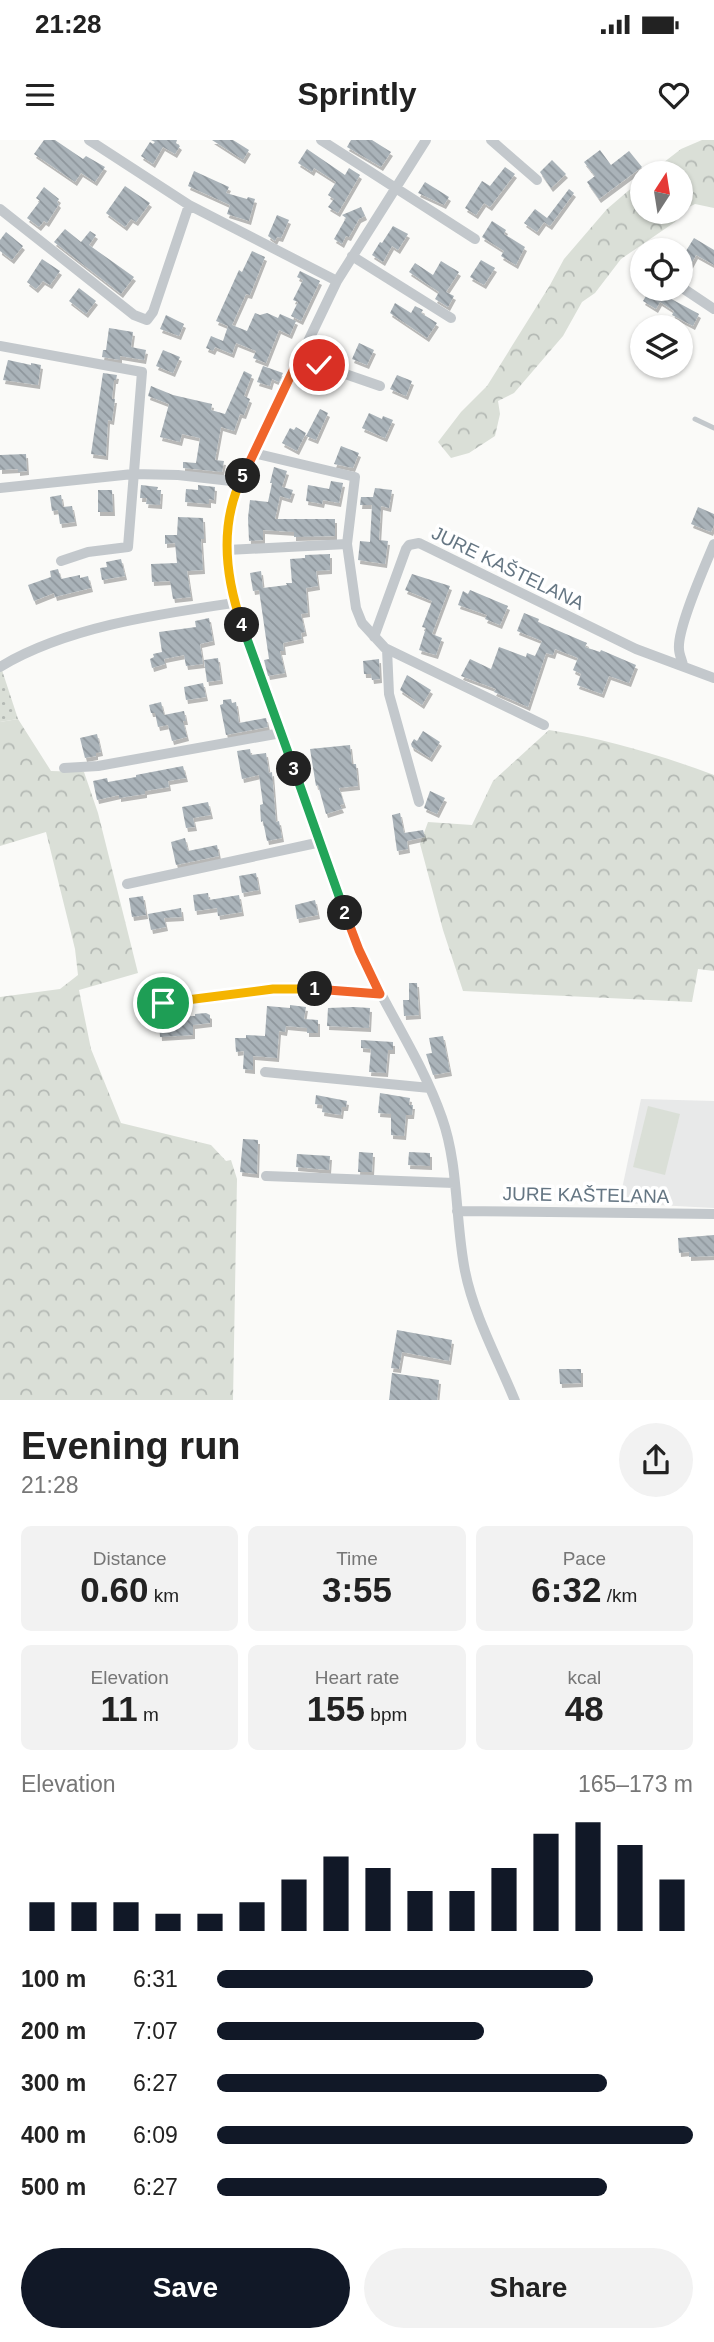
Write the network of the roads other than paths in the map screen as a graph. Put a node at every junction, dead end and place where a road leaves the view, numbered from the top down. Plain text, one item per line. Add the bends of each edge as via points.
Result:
1 (89, 140) edge
2 (321, 140) edge
3 (426, 140) edge
4 (491, 140) edge
5 (537, 180) dead end
6 (398, 188) junction
7 (189, 205) junction
8 (0, 209) edge
9 (475, 239) dead end
10 (352, 256) junction
11 (337, 281) junction
12 (693, 295) edge
13 (714, 309) edge
14 (451, 318) dead end
15 (0, 346) edge
16 (299, 358) junction
17 (380, 386) dead end
18 (695, 419) dead end
19 (714, 428) edge
20 (254, 453) junction
21 (134, 474) junction
22 (240, 482) junction
23 (0, 488) edge
24 (346, 544) junction
25 (714, 544) edge
26 (227, 550) junction
27 (61, 561) dead end
28 (234, 603) junction
29 (374, 637) junction
30 (387, 649) junction
31 (679, 649) junction
32 (664, 659) junction
33 (683, 665) junction
34 (0, 667) edge
35 (714, 678) edge
36 (544, 725) dead end
37 (281, 733) junction
38 (64, 768) dead end
39 (419, 802) dead end
40 (321, 842) junction
41 (127, 884) dead end
42 (380, 994) junction
43 (163, 1003) dead end
44 (265, 1072) dead end
45 (430, 1088) junction
46 (266, 1176) dead end
47 (454, 1183) junction
48 (457, 1211) junction
49 (714, 1214) edge
50 (516, 1400) edge

1 - 7 street
2 - 6 street
3 - 6 street
4 - 5 street
6 - 9 street
6 - 10 street
7 - 8 street via 147,320 134,315
7 - 11 street
10 - 11 street
10 - 14 street
11 - 16 street
12 - 13 street
15 - 21 street via 142,372
16 - 17 street
16 - 20 street
18 - 19 lane
20 - 22 street
20 - 24 street via 355,477
21 - 22 street
21 - 23 street
21 - 27 street via 128,547
22 - 26 street via 228,520
24 - 26 street
24 - 29 street via 356,608
25 - 31 street
26 - 28 street
28 - 34 street via 133,619 45,645
28 - 37 street
29 - 30 street
29 - 32 street, JURE KAŠTELANA via 406,549 419,543
30 - 36 street
30 - 39 street via 389,694
31 - 32 street
31 - 33 street
32 - 33 street, JURE KAŠTELANA
33 - 35 street, JURE KAŠTELANA
37 - 38 street
37 - 40 street
40 - 41 street
40 - 42 street via 355,940
42 - 43 street via 273,989
42 - 45 street
44 - 45 street
45 - 47 street via 446,1131
46 - 47 street
47 - 48 street
48 - 49 street, JURE KAŠTELANA
48 - 50 street via 475,1305

